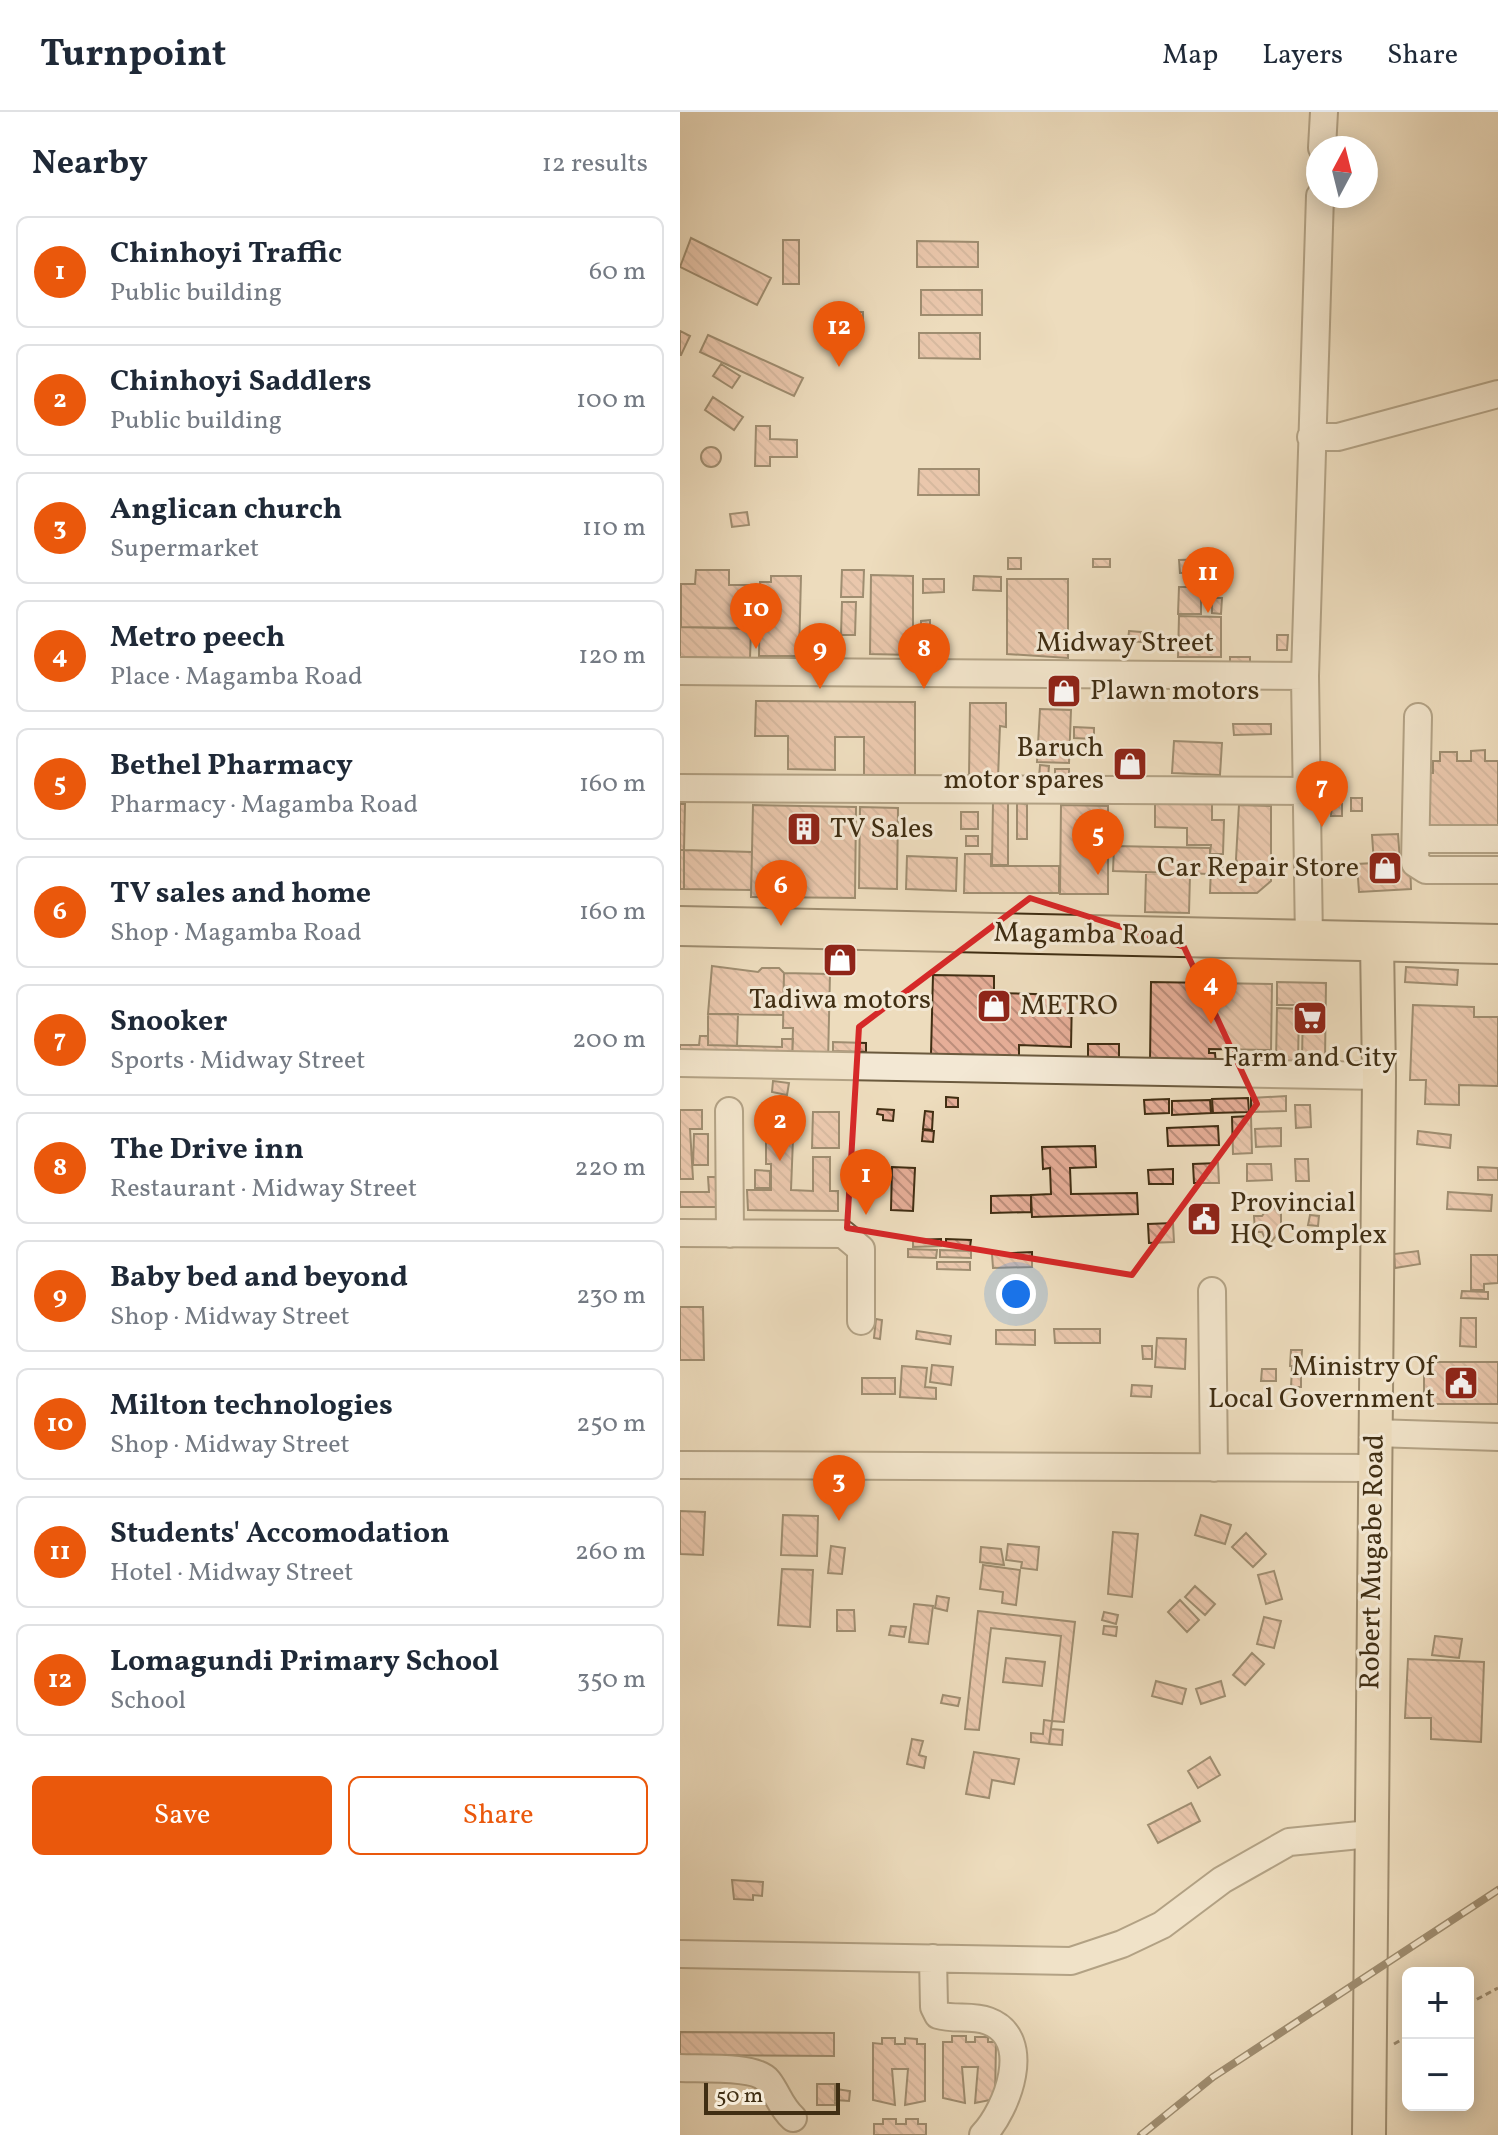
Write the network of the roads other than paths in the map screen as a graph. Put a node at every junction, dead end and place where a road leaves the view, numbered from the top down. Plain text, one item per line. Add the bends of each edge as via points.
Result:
1 (1324, 112) edge
2 (1323, 136) edge
3 (1320, 208) edge
4 (1498, 394) edge
5 (1311, 437) junction
6 (680, 671) edge
7 (1305, 676) junction
8 (1418, 717) dead end
9 (680, 788) edge
10 (1306, 791) junction
11 (1417, 839) junction
12 (1498, 839) edge
13 (1498, 870) edge
14 (680, 926) edge
15 (1309, 940) junction
16 (1377, 942) junction
17 (1498, 944) edge
18 (680, 1063) edge
19 (1379, 1076) junction
20 (729, 1111) dead end
21 (680, 1233) edge
22 (730, 1234) junction
23 (1212, 1291) dead end
24 (861, 1321) dead end
25 (1375, 1433) junction
26 (1498, 1437) edge
27 (680, 1465) edge
28 (1214, 1468) junction
29 (1373, 1468) junction
30 (1370, 1834) junction
31 (680, 1954) edge
32 (933, 1958) junction
33 (680, 2068) edge
34 (793, 2118) dead end
35 (983, 2135) edge
36 (1369, 2135) edge

1 - 2 street
3 - 5 street
4 - 5 street via 1338,437
5 - 7 street
6 - 7 street, Midway Street
7 - 10 street
8 - 11 street
9 - 10 street
10 - 15 street
11 - 12 street
11 - 13 street via 1415,863 1426,870
14 - 15 highway, Magamba Road
15 - 16 highway, Magamba Road
16 - 17 highway, Magamba Road
16 - 19 main road, Robert Mugabe Road
18 - 19 street
19 - 25 main road, Robert Mugabe Road
20 - 22 street
21 - 22 street
22 - 24 street via 843,1234 861,1249
23 - 28 street
25 - 26 street
25 - 29 main road, Robert Mugabe Road
27 - 28 street
28 - 29 street
29 - 30 main road, Robert Mugabe Road
30 - 32 street via 1289,1842 1222,1880 1162,1925 1071,1961
30 - 36 main road, Robert Mugabe Road
31 - 32 street
32 - 35 street via 938,2015 988,2021 1012,2043 1013,2069 1005,2103
33 - 34 street via 750,2071 767,2078 780,2106

